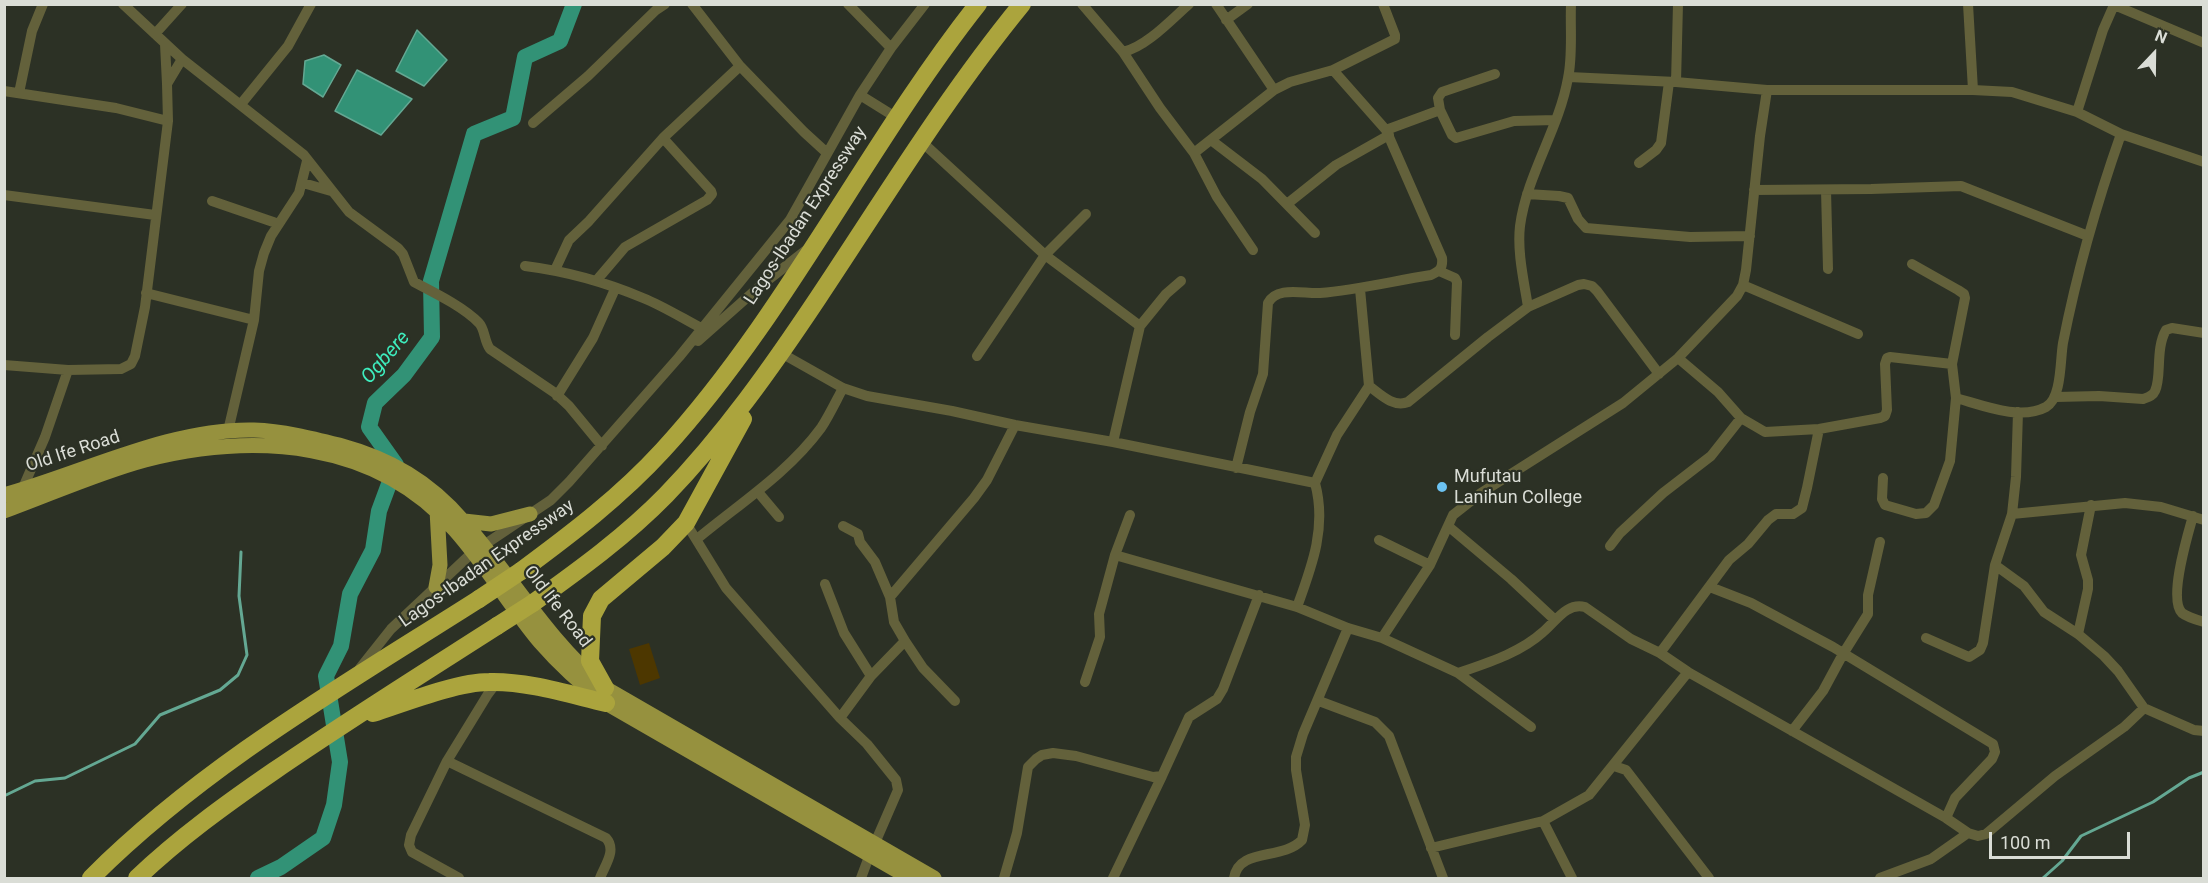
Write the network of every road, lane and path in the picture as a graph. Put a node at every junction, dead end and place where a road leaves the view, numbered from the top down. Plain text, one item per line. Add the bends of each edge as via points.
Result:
1 (43, 4) edge
2 (123, 4) edge
3 (182, 4) edge
4 (311, 4) edge
5 (665, 4) edge
6 (692, 4) edge
7 (848, 4) edge
8 (925, 4) edge
9 (978, 4) edge
10 (1022, 4) edge
11 (1082, 4) edge
12 (1189, 4) edge
13 (1216, 4) edge
14 (1248, 4) edge
15 (1383, 4) edge
16 (1571, 4) edge
17 (1677, 4) edge
18 (1968, 4) edge
19 (1226, 20) junction
20 (155, 34) junction
21 (2204, 43) edge
22 (165, 44) junction
23 (891, 48) junction
24 (1123, 52) junction
25 (182, 59) junction
26 (740, 66) junction
27 (1333, 70) junction
28 (1495, 74) dead end
29 (1569, 77) junction
30 (1673, 82) junction
31 (167, 84) junction
32 (1274, 90) junction
33 (1767, 90) junction
34 (1973, 90) junction
35 (4, 91) edge
36 (19, 93) junction
37 (860, 95) junction
38 (241, 104) junction
39 (1440, 110) junction
40 (2077, 112) junction
41 (897, 118) junction
42 (168, 120) junction
43 (1556, 120) junction
44 (533, 123) dead end
45 (1387, 133) junction
46 (2121, 134) junction
47 (663, 138) junction
48 (1211, 140) junction
49 (922, 142) junction
50 (827, 153) junction
51 (1194, 153) junction
52 (308, 161) junction
53 (2204, 162) edge
54 (1639, 163) dead end
55 (303, 183) junction
56 (1754, 190) junction
57 (1826, 190) junction
58 (331, 191) junction
59 (1527, 194) junction
60 (4, 195) edge
61 (212, 201) dead end
62 (1287, 204) junction
63 (1086, 214) dead end
64 (155, 215) junction
65 (279, 224) junction
66 (1315, 233) dead end
67 (1750, 236) junction
68 (2088, 237) junction
69 (816, 243) junction
70 (1253, 250) dead end
71 (1045, 255) junction
72 (1912, 264) dead end
73 (525, 266) dead end
74 (1828, 268) dead end
75 (555, 270) junction
76 (1439, 271) junction
77 (596, 281) junction
78 (1181, 281) dead end
79 (1743, 285) junction
80 (615, 289) junction
81 (1360, 289) junction
82 (146, 293) junction
83 (1528, 307) junction
84 (254, 320) junction
85 (1140, 326) junction
86 (701, 328) junction
87 (2204, 333) edge
88 (1858, 334) dead end
89 (1455, 335) dead end
90 (781, 353) junction
91 (977, 356) dead end
92 (680, 357) junction
93 (1678, 358) junction
94 (1953, 364) junction
95 (4, 365) edge
96 (68, 370) junction
97 (1659, 374) junction
98 (1369, 386) junction
99 (757, 387) junction
100 (843, 388) junction
101 (557, 396) junction
102 (2056, 397) junction
103 (1956, 398) junction
104 (2018, 412) junction
105 (1741, 418) junction
106 (1015, 425) junction
107 (1819, 429) junction
108 (228, 431) junction
109 (1113, 441) junction
110 (602, 446) junction
111 (378, 463) junction
112 (1236, 468) junction
113 (1883, 478) dead end
114 (409, 481) junction
115 (1315, 483) junction
116 (22, 490) junction
117 (758, 492) junction
118 (4, 495) edge
119 (2091, 505) junction
120 (5, 510) edge
121 (437, 510) junction
122 (530, 514) junction
123 (2012, 514) junction
124 (1130, 515) dead end
125 (779, 517) dead end
126 (2198, 518) edge
127 (464, 522) junction
128 (686, 522) junction
129 (843, 526) dead end
130 (1448, 526) junction
131 (697, 539) junction
132 (1379, 540) dead end
133 (1880, 542) dead end
134 (1610, 546) dead end
135 (478, 548) junction
136 (1115, 555) junction
137 (1430, 565) junction
138 (1995, 565) junction
139 (825, 584) dead end
140 (436, 587) junction
141 (1710, 587) junction
142 (1259, 595) junction
143 (890, 597) junction
144 (1298, 607) junction
145 (1555, 620) junction
146 (2204, 622) edge
147 (1348, 628) junction
148 (2078, 634) junction
149 (1382, 638) junction
150 (1926, 638) dead end
151 (905, 641) junction
152 (1660, 652) junction
153 (1842, 654) junction
154 (1688, 672) junction
155 (1458, 673) junction
156 (871, 676) junction
157 (348, 682) junction
158 (502, 682) junction
159 (1086, 682) dead end
160 (606, 696) junction
161 (955, 701) dead end
162 (1319, 701) junction
163 (2144, 708) junction
164 (840, 718) junction
165 (348, 721) junction
166 (1531, 727) dead end
167 (1792, 731) junction
168 (2204, 731) edge
169 (447, 761) junction
170 (1614, 766) junction
171 (1162, 776) junction
172 (1946, 818) junction
173 (1543, 821) junction
174 (1968, 833) junction
175 (873, 848) junction
176 (1431, 848) junction
177 (899, 865) junction
178 (91, 879) edge
179 (137, 879) edge
180 (459, 879) edge
181 (600, 879) edge
182 (861, 879) edge
183 (910, 879) edge
184 (934, 879) edge
185 (1004, 879) edge
186 (1113, 879) edge
187 (1234, 879) edge
188 (1443, 879) edge
189 (1572, 879) edge
190 (1709, 879) edge
191 (1880, 879) edge

1 - 36 street via 32,31
2 - 20 street
3 - 20 street
4 - 38 street via 288,46
5 - 44 street
6 - 26 street
7 - 23 street
8 - 23 street
9 - 41 highway, Lagos-Ibadan Expressway
10 - 49 highway via 977,60
11 - 24 street
12 - 24 street via 1132,51
13 - 19 street
14 - 19 street
15 - 27 street via 1395,39
16 - 29 street
17 - 30 street
18 - 34 street
19 - 32 street
20 - 22 street
21 - 40 street via 2114,4
22 - 25 street
22 - 31 street
23 - 37 street
24 - 51 street
25 - 31 street
25 - 38 street
26 - 47 street
26 - 50 street
27 - 32 street
27 - 45 street
28 - 39 street via 1442,92 1438,98
29 - 30 street
29 - 43 street
30 - 33 street
30 - 54 street via 1661,143
31 - 42 street
32 - 48 street
33 - 34 street
33 - 56 street
34 - 40 street via 2012,92
35 - 36 street
36 - 42 street
37 - 41 street
37 - 50 street
38 - 52 street
39 - 43 street via 1456,138 1514,121
39 - 45 street
40 - 46 street
41 - 69 highway, Lagos-Ibadan Expressway
42 - 64 street
43 - 59 street
45 - 62 street via 1336,165
45 - 76 street via 1442,258
46 - 53 street
46 - 68 street
47 - 75 street via 569,240
47 - 77 street via 712,194 625,247
48 - 51 street
48 - 62 street via 1262,179
49 - 71 street
49 - 90 highway
50 - 86 street via 790,220
51 - 70 street via 1217,197
52 - 55 street
52 - 58 street
55 - 58 street
55 - 65 street
56 - 57 street
56 - 67 street
57 - 68 street via 1961,186
57 - 74 street
58 - 101 street via 349,212 398,248 414,282 481,324 490,349
59 - 67 street via 1568,198 1586,228 1689,237
59 - 83 street via 1520,227
60 - 64 street
61 - 65 street
62 - 66 street
63 - 71 street
64 - 82 street
65 - 84 street via 259,271
67 - 79 street
68 - 102 street via 2063,343
69 - 92 street
69 - 157 highway, Lagos-Ibadan Expressway, bridge via 733,362 663,451 609,503 521,571
71 - 85 street
71 - 91 street
72 - 94 street via 1964,294
73 - 75 street
75 - 77 street
76 - 81 street
76 - 89 street via 1457,282
77 - 80 street
78 - 85 street
79 - 88 street
79 - 93 street
80 - 86 street via 643,298
80 - 101 street via 593,338
81 - 98 street
81 - 112 street via 1272,296 1268,303 1263,374
82 - 84 street
82 - 96 street via 131,364 121,369
83 - 97 street via 1578,285 1592,286
83 - 98 street via 1408,402 1394,403
84 - 108 street
85 - 109 street
86 - 92 street
87 - 102 street via 2166,330 2159,353 2156,390 2150,397
90 - 99 highway
90 - 100 street
92 - 110 street
93 - 97 street
93 - 105 street
94 - 103 street
94 - 107 street via 1887,358 1885,416
95 - 96 street
96 - 116 street
97 - 130 street via 1623,404 1465,504
98 - 115 street via 1337,435
99 - 128 highway
99 - 165 highway, bridge via 665,496 588,563
100 - 106 street
100 - 117 street via 819,430
101 - 110 street
102 - 104 street via 2046,406
103 - 104 street
103 - 113 street via 1950,461 1934,506 1926,513 1916,514 1885,506
104 - 123 street
105 - 107 street via 1765,432
105 - 134 street via 1711,456 1663,493
106 - 109 street
106 - 143 street via 974,498
107 - 141 street via 1802,508 1768,520
108 - 111 main road, Old Ife Road via 305,437
108 - 116 main road, Old Ife Road via 152,447
109 - 112 street
110 - 122 street via 551,500
111 - 114 main road, Old Ife Road
111 - 120 main road, Old Ife Road via 303,450 220,446 143,461
112 - 115 street
114 - 121 main road, Old Ife Road
114 - 127 main road, Old Ife Road via 445,500
115 - 144 street via 1319,499 1315,558
116 - 118 main road, Old Ife Road
117 - 125 street
117 - 131 street
119 - 123 street
119 - 126 street via 2146,504
119 - 148 street via 2080,555 2088,588
121 - 135 main road, Old Ife Road
121 - 140 main road via 440,565
122 - 127 main road via 491,524
122 - 135 street
123 - 138 street
124 - 136 street
126 - 146 street via 2180,568 2177,597 2182,614
127 - 135 main road, Old Ife Road
128 - 131 street
128 - 160 highway via 663,547 601,599 592,616 590,661
129 - 143 street via 858,534
130 - 137 street
130 - 145 street
131 - 164 street via 726,588
132 - 137 street
133 - 153 street via 1868,614
135 - 140 street
135 - 160 main road, Old Ife Road via 540,642 573,678
136 - 142 street
136 - 159 street via 1099,614 1100,637
137 - 149 street
138 - 148 street via 2024,586 2044,612
138 - 150 street via 1980,650 1969,657
139 - 156 street via 844,633
140 - 157 street via 391,629
141 - 152 street
141 - 153 street via 1778,617
142 - 144 street
142 - 171 street via 1223,689 1217,699 1189,717
143 - 151 street via 894,622
144 - 147 street
145 - 152 street via 1571,607 1585,607 1631,639
145 - 155 street via 1542,634 1509,653
147 - 149 street
147 - 162 street
148 - 163 street via 2118,671
149 - 155 street
151 - 156 street
151 - 161 street via 923,668
152 - 154 street
153 - 167 street via 1823,691
153 - 172 street via 1992,744 1992,759 1955,798
154 - 167 street
154 - 170 street
155 - 166 street
156 - 164 street
157 - 178 highway, Lagos-Ibadan Expressway via 188,791
158 - 160 highway
158 - 165 highway via 474,683
158 - 169 street via 488,694
160 - 175 main road, Old Ife Road
162 - 176 street via 1375,722 1389,736
162 - 187 street via 1296,757 1305,825 1302,840 1290,850 1242,863 1235,870
163 - 168 street
163 - 174 street via 1986,834
164 - 175 street via 896,780 898,790
165 - 179 highway via 213,815
167 - 172 street
169 - 180 street via 409,845 411,852
169 - 181 street via 606,838 612,849
170 - 173 street via 1589,795
170 - 190 street via 1626,770
171 - 185 street via 1134,773 1076,756 1042,755 1029,767
171 - 186 street
172 - 174 street
173 - 176 street
173 - 189 street
174 - 191 street via 1931,859
175 - 177 main road, Old Ife Road
175 - 182 street
176 - 188 street
177 - 183 main road, Old Ife Road
177 - 184 main road, Old Ife Road

